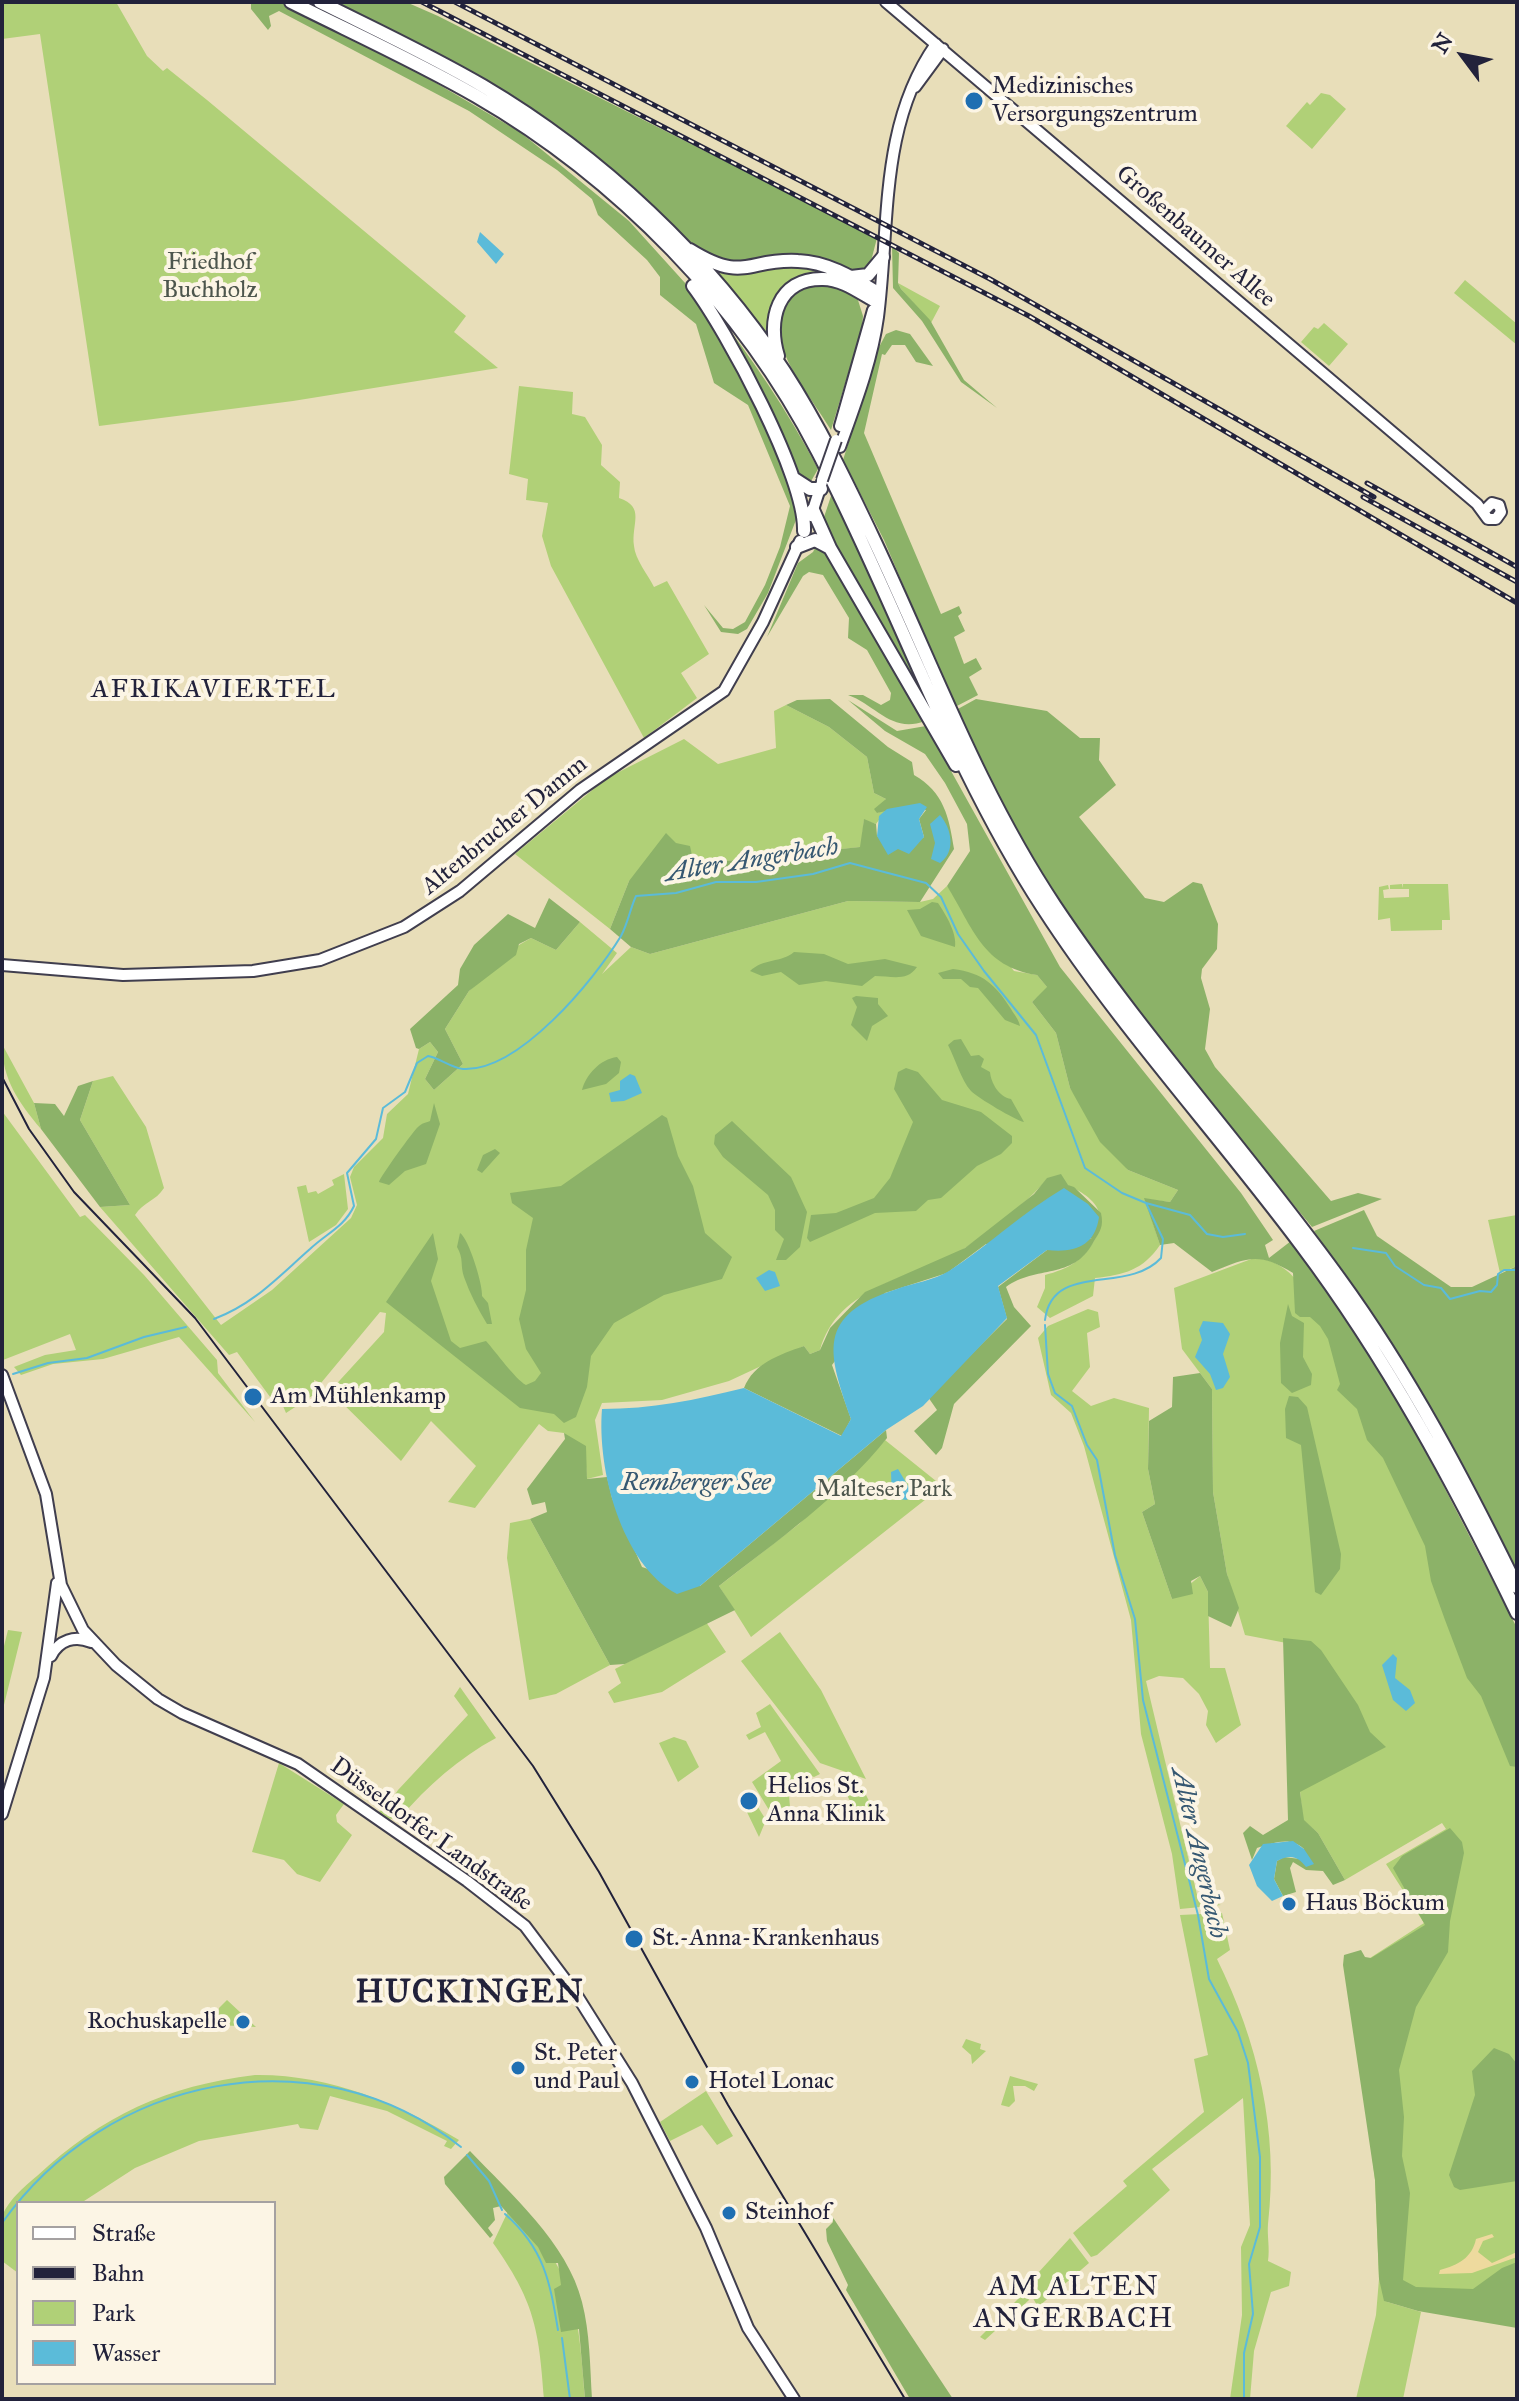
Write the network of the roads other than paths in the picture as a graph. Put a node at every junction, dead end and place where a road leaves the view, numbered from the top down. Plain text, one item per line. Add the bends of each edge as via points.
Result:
1 (291, 2) edge
2 (320, 2) edge
3 (886, 2) edge
4 (940, 46) junction
5 (653, 232) junction
6 (678, 242) junction
7 (883, 257) junction
8 (850, 277) junction
9 (877, 299) junction
10 (781, 367) junction
11 (793, 478) junction
12 (823, 485) junction
13 (1483, 506) dead end
14 (813, 510) junction
15 (804, 531) junction
16 (797, 547) junction
17 (830, 548) junction
18 (981, 802) junction
19 (2, 965) edge
20 (2, 1375) edge
21 (58, 1573) junction
22 (1517, 1587) edge
23 (1517, 1613) edge
24 (68, 1622) junction
25 (52, 1642) junction
26 (96, 1644) junction
27 (47, 1665) junction
28 (2, 1814) edge
29 (794, 2399) edge

1 - 5 highway via 478,97 566,158
2 - 6 highway via 483,86 608,176
3 - 4 main road, Großenbaumer Allee
4 - 7 main road, Altenbrucher Damm via 916,74 893,145
4 - 13 main road, Großenbaumer Allee
5 - 11 highway via 720,326
5 - 18 highway via 735,324 816,448
6 - 8 highway via 725,267 801,261
6 - 10 highway
7 - 8 highway via 868,275
7 - 9 main road, Altenbrucher Damm
8 - 9 highway
9 - 10 highway via 837,281 794,287 780,302 772,324
9 - 12 main road, Altenbrucher Damm, bridge
10 - 22 highway via 823,437 961,737 1018,847 1107,980 1365,1315 1426,1415
11 - 12 highway via 810,489
11 - 15 highway
12 - 14 main road, Altenbrucher Damm
14 - 15 main road, Altenbrucher Damm
14 - 17 highway
15 - 16 main road, Altenbrucher Damm
16 - 17 highway via 815,540
16 - 19 main road, Altenbrucher Damm via 724,691 580,790 442,904 404,927 350,951 280,968 123,975
17 - 18 highway via 943,747
18 - 23 highway via 1075,954 1364,1333 1417,1421
20 - 21 main road, Düsseldorfer Landstraße via 45,1489
21 - 24 main road, Düsseldorfer Landstraße
21 - 25 main road
24 - 25 main road
24 - 26 main road, Düsseldorfer Landstraße
25 - 27 main road
26 - 27 main road via 81,1638 64,1641
26 - 29 main road, Düsseldorfer Landstraße via 158,1699 298,1764 525,1926 632,2083 701,2217 748,2328
27 - 28 main road

